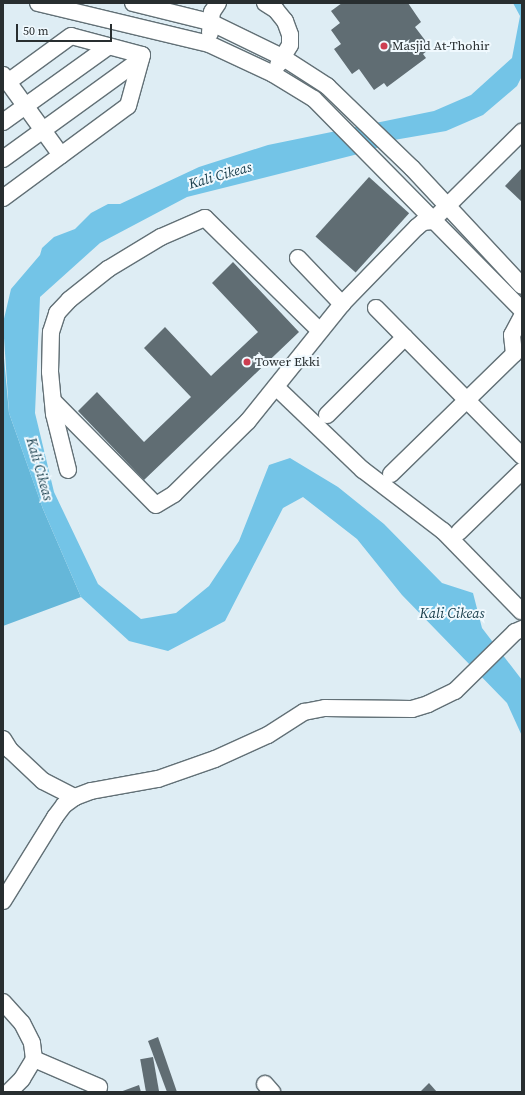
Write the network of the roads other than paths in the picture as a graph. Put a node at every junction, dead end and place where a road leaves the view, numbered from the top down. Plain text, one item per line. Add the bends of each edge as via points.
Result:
1 (38, 3) edge
2 (133, 3) edge
3 (218, 3) edge
4 (265, 3) edge
5 (85, 8) edge
6 (210, 22) junction
7 (209, 44) junction
8 (109, 46) junction
9 (282, 57) junction
10 (141, 59) junction
11 (273, 74) junction
12 (5, 78) edge
13 (25, 106) junction
14 (3, 122) edge
15 (43, 130) junction
16 (522, 132) edge
17 (61, 155) junction
18 (3, 159) edge
19 (3, 198) edge
20 (447, 206) junction
21 (432, 221) junction
22 (298, 258) dead end
23 (522, 286) edge
24 (342, 304) junction
25 (376, 308) dead end
26 (522, 310) edge
27 (522, 316) edge
28 (320, 331) junction
29 (405, 337) junction
30 (518, 355) edge
31 (276, 387) junction
32 (467, 400) junction
33 (53, 401) junction
34 (327, 415) dead end
35 (522, 456) edge
36 (68, 470) dead end
37 (522, 470) edge
38 (391, 474) dead end
39 (459, 532) dead end
40 (522, 610) edge
41 (516, 633) edge
42 (3, 739) edge
43 (75, 797) junction
44 (3, 901) edge
45 (3, 1002) edge
46 (34, 1059) junction
47 (99, 1087) dead end
48 (9, 1092) edge

1 - 5 street
2 - 6 street
3 - 6 street via 212,12
4 - 9 street via 276,10 285,21 290,35 290,45
5 - 7 street
6 - 7 street
6 - 9 street
7 - 11 street
8 - 10 street via 142,55
8 - 12 street via 71,36
8 - 13 street
9 - 11 street
9 - 20 street via 327,86 359,115
10 - 15 street
10 - 17 street via 128,106
11 - 21 street via 314,99
12 - 13 street
13 - 14 street
13 - 15 street
15 - 17 street
15 - 18 street
16 - 20 street
17 - 19 street
20 - 21 street
20 - 23 street
21 - 24 street via 417,226
21 - 26 street
22 - 24 street
24 - 28 street
25 - 29 street
27 - 30 street via 512,335
28 - 31 street
28 - 33 street via 205,218 161,237 108,269 69,300 57,313 51,332
29 - 32 street
29 - 34 street
30 - 32 street
31 - 33 street via 224,446 174,494 156,505
31 - 40 street via 363,470 444,532
32 - 35 street
32 - 38 street
33 - 36 street
37 - 39 street
40 - 41 street
41 - 43 street via 456,691 412,710 325,708 304,712 268,735 158,780 91,791
42 - 43 street via 10,750 44,781
43 - 44 street via 64,805 55,817
45 - 46 street via 22,1023 32,1043
46 - 47 street
46 - 48 street via 22,1080

